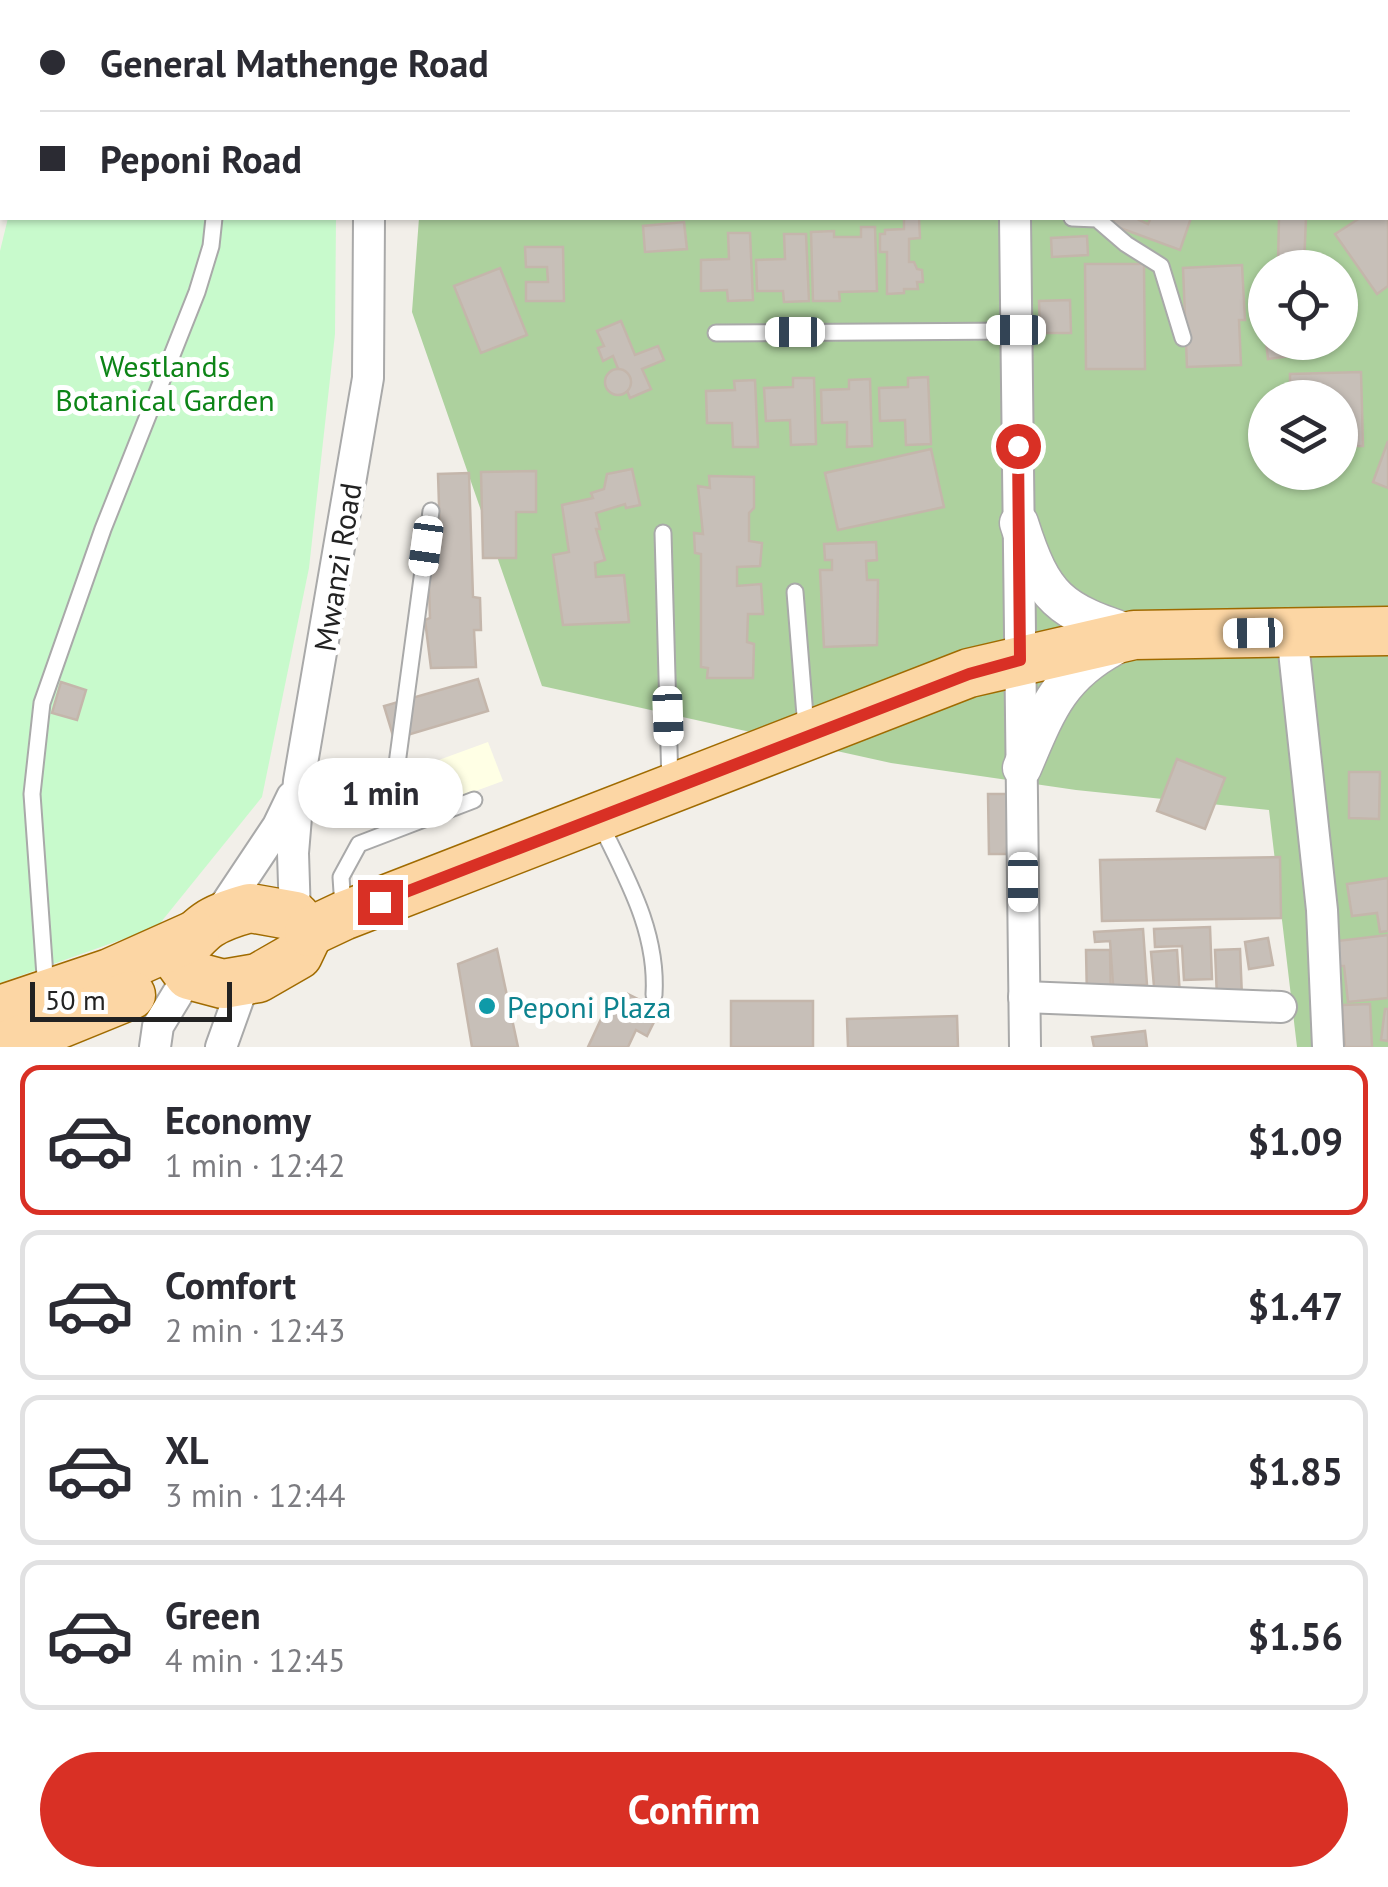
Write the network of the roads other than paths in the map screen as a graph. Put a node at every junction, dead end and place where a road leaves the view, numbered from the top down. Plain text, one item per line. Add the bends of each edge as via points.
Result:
1 (214, 220) edge
2 (369, 220) edge
3 (1015, 220) edge
4 (1100, 220) edge
5 (1016, 330) junction
6 (716, 333) dead end
7 (1183, 338) dead end
8 (431, 510) dead end
9 (1019, 523) junction
10 (663, 533) dead end
11 (794, 592) dead end
12 (1388, 631) edge
13 (1292, 633) junction
14 (1134, 635) junction
15 (1020, 652) junction
16 (807, 736) junction
17 (1022, 768) junction
18 (299, 781) junction
19 (670, 790) junction
20 (474, 800) dead end
21 (598, 818) junction
22 (388, 831) junction
23 (316, 921) junction
24 (197, 949) junction
25 (246, 980) junction
26 (654, 995) dead end
27 (1024, 997) junction
28 (1281, 1007) dead end
29 (30, 1009) edge
30 (2, 1047) edge
31 (154, 1047) edge
32 (221, 1047) edge
33 (1025, 1047) edge
34 (1328, 1047) edge

1 - 29 lane via 196,292 42,703 32,794
2 - 18 street, Mwanzi Road via 368,378
3 - 5 street
4 - 7 lane via 1161,266
5 - 6 lane
5 - 9 street
8 - 22 lane
9 - 14 street via 1038,577 1060,604
9 - 15 street
10 - 19 lane
11 - 16 lane
12 - 13 main road
13 - 14 main road
13 - 34 street via 1322,910
14 - 15 main road
14 - 17 street via 1088,660 1066,681
15 - 16 main road
15 - 17 street
16 - 19 main road
17 - 27 street
18 - 23 street, Mwanzi Road via 293,852
18 - 24 street via 278,826
19 - 21 main road
20 - 22 lane
21 - 23 main road
21 - 26 lane via 643,913 656,965
22 - 23 lane via 359,844
23 - 24 main road via 250,908
23 - 25 main road via 298,955
24 - 25 main road via 222,984
24 - 29 main road
24 - 31 street
25 - 32 street
27 - 28 street
27 - 33 street
29 - 30 main road

